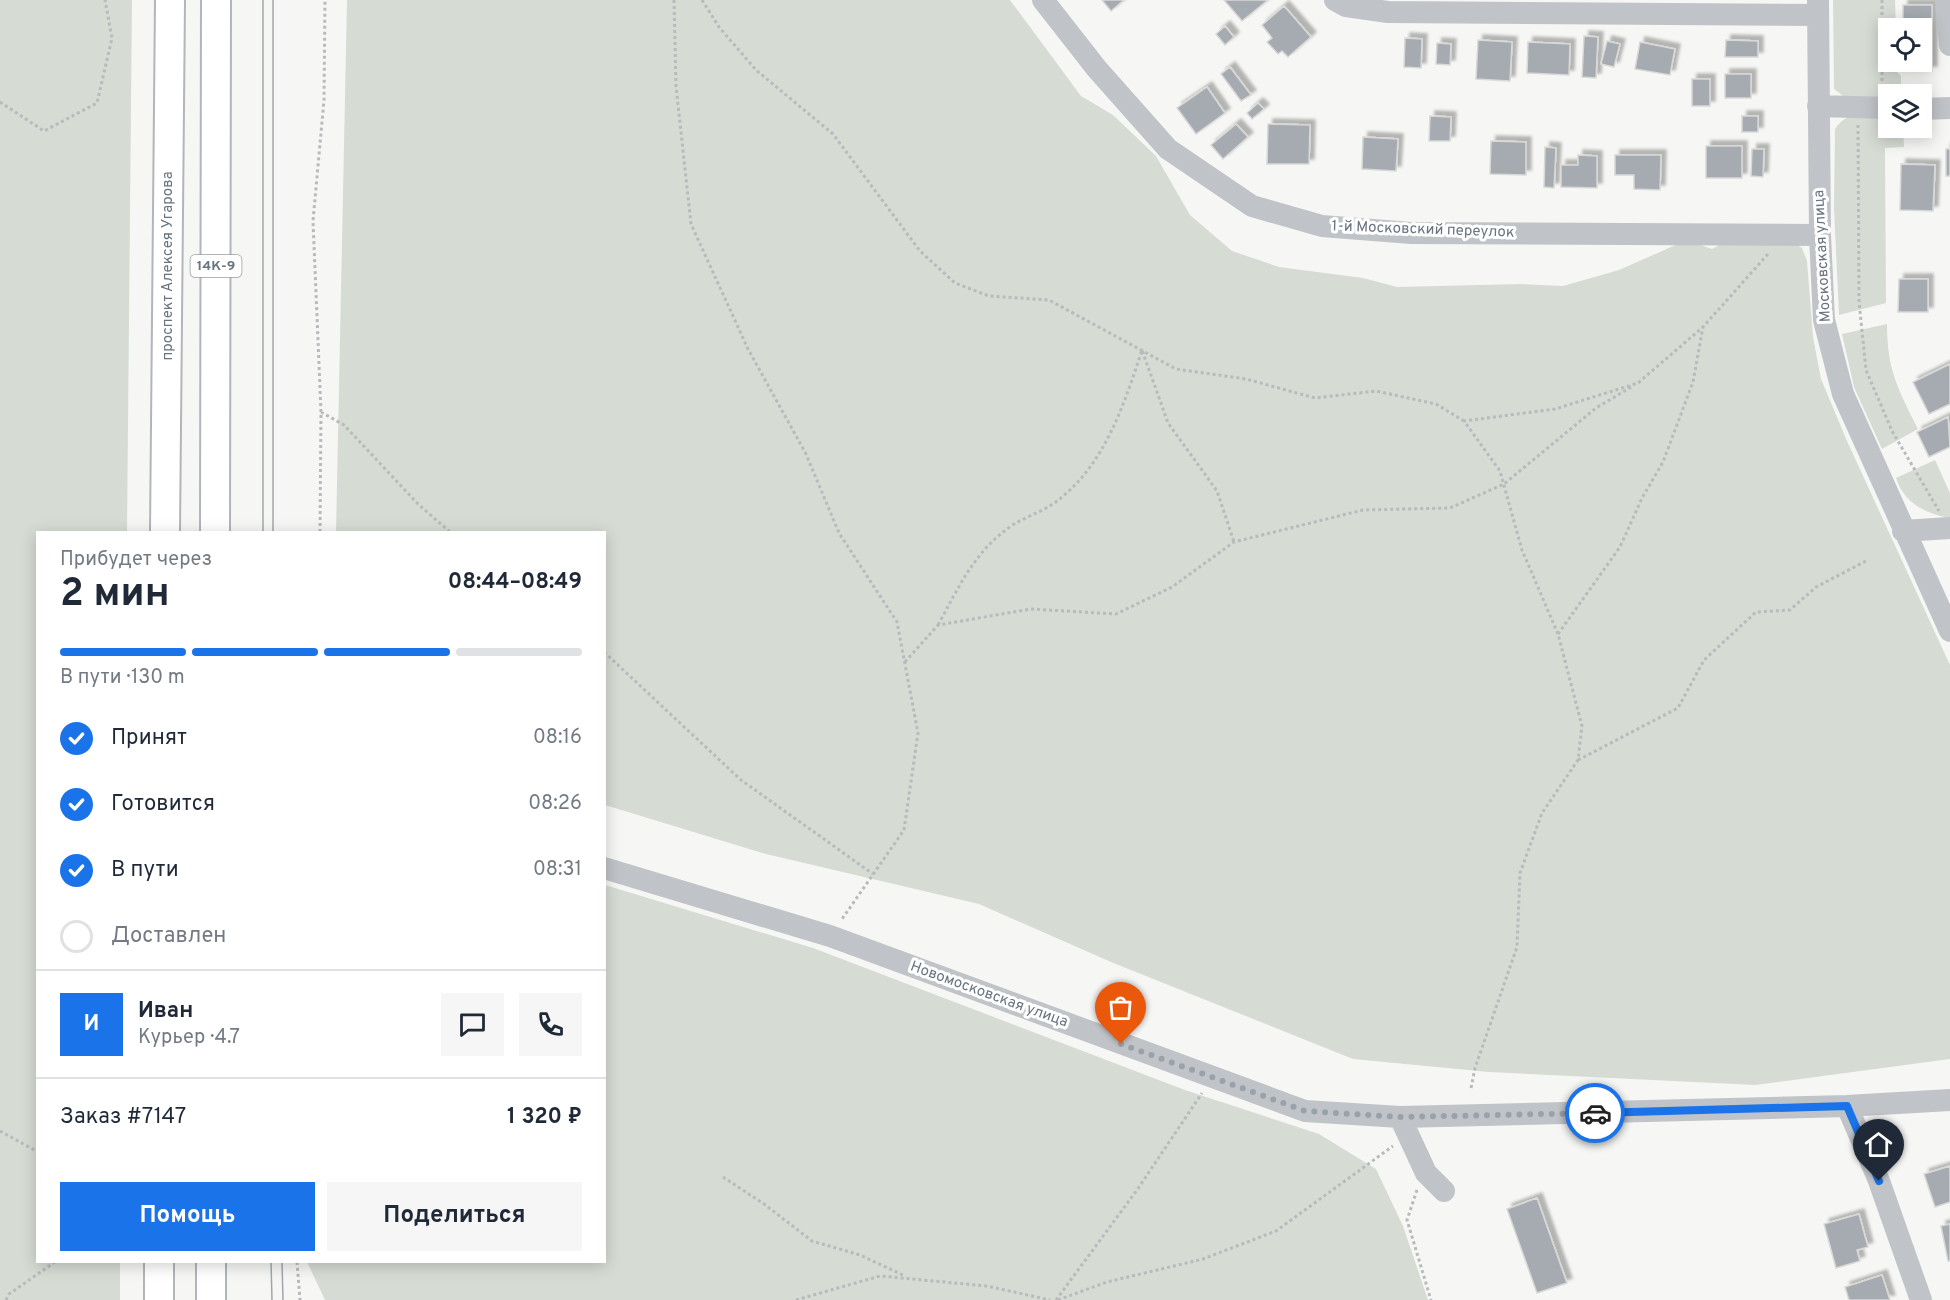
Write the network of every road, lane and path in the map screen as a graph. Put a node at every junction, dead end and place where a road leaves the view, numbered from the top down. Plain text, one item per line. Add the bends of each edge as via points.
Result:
1 (105, 0) edge
2 (170, 0) edge
3 (216, 0) edge
4 (325, 0) edge
5 (674, 0) edge
6 (702, 0) edge
7 (1043, 0) edge
8 (1335, 0) edge
9 (1882, 0) edge
10 (1946, 2) dead end
11 (1818, 7) edge
12 (1950, 45) edge
13 (1884, 84) edge
14 (0, 102) edge
15 (1818, 106) junction
16 (1859, 107) junction
17 (1878, 108) edge
18 (1932, 109) edge
19 (1950, 109) edge
20 (1820, 235) junction
21 (1783, 237) junction
22 (1703, 327) junction
23 (1142, 350) junction
24 (1638, 383) junction
25 (321, 412) junction
26 (1464, 421) junction
27 (1504, 484) junction
28 (1949, 528) edge
29 (165, 531) edge
30 (215, 531) edge
31 (320, 531) edge
32 (449, 531) edge
33 (1903, 531) junction
34 (1234, 543) junction
35 (1866, 561) dead end
36 (938, 625) junction
37 (1950, 631) edge
38 (1558, 634) junction
39 (606, 654) edge
40 (905, 662) junction
41 (1578, 760) junction
42 (606, 869) edge
43 (873, 874) junction
44 (830, 936) junction
45 (1208, 1076) junction
46 (1471, 1088) dead end
47 (1950, 1100) edge
48 (1847, 1106) junction
49 (1403, 1127) junction
50 (0, 1131) edge
51 (36, 1151) edge
52 (1426, 1173) junction
53 (723, 1177) dead end
54 (1444, 1191) dead end
55 (54, 1263) edge
56 (159, 1263) edge
57 (211, 1263) edge
58 (297, 1263) edge
59 (909, 1278) junction
60 (6, 1300) edge
61 (159, 1300) edge
62 (211, 1300) edge
63 (300, 1300) edge
64 (796, 1300) edge
65 (1050, 1300) edge
66 (1057, 1300) edge
67 (1431, 1300) edge
68 (1921, 1300) edge

1 - 14 path via 112,38 98,103 44,131
2 - 29 main road, проспект Алексея Угарова
3 - 30 main road, 14К-9
4 - 25 path via 324,100 313,221
5 - 40 path via 676,86 691,224 748,349 806,454 839,533 897,622
6 - 23 path via 719,27 756,70 833,134 920,251 955,283 989,296 1049,300
7 - 21 street, 1-й Московский переулок via 1168,149 1252,206 1322,226 1411,232
8 - 11 street via 1346,6 1388,12
9 - 13 path
10 - 12 street
11 - 15 street, Московская улица
15 - 16 street
15 - 20 street, Московская улица
16 - 17 street
16 - 28 path via 1858,302 1866,370 1892,431
18 - 19 street
20 - 21 street, 1-й Московский переулок
20 - 33 street, Московская улица via 1824,320 1843,394
21 - 22 path
22 - 24 path
22 - 38 path via 1693,382 1663,462 1620,548
23 - 26 path via 1176,369 1246,379 1315,398 1376,391 1436,404
23 - 34 path via 1168,423 1217,491
23 - 36 path via 1126,400 1098,457 1062,498 1013,525 972,561
24 - 26 path via 1556,409
24 - 27 path via 1596,408
25 - 31 path
25 - 32 path via 344,425
26 - 27 path via 1500,471
27 - 34 path via 1450,508 1363,510
27 - 38 path via 1522,550
28 - 33 street
33 - 37 street, Московская улица
34 - 36 path via 1172,587 1116,614 1031,609
35 - 41 path via 1816,587 1790,610 1756,612 1704,660 1678,708
36 - 40 path
38 - 41 path via 1582,726
39 - 43 path via 741,780
40 - 43 path via 918,733 904,830
41 - 46 path via 1542,813 1520,873 1517,947
42 - 44 street, Новомосковская улица
43 - 44 path
44 - 45 street, Новомосковская улица
45 - 49 street, Новомосковская улица via 1305,1111
45 - 66 path via 1203,1092 1174,1137
47 - 48 street, Новомосковская улица
48 - 49 street, Новомосковская улица
48 - 68 street via 1879,1181
49 - 52 street
49 - 66 path via 1276,1231 1203,1259 1107,1282
50 - 51 path
52 - 54 street
52 - 67 path via 1407,1220
53 - 59 path via 812,1241 860,1255
55 - 60 path
56 - 61 main road
57 - 62 main road
58 - 63 path
59 - 64 path via 880,1276
59 - 65 path via 987,1286

